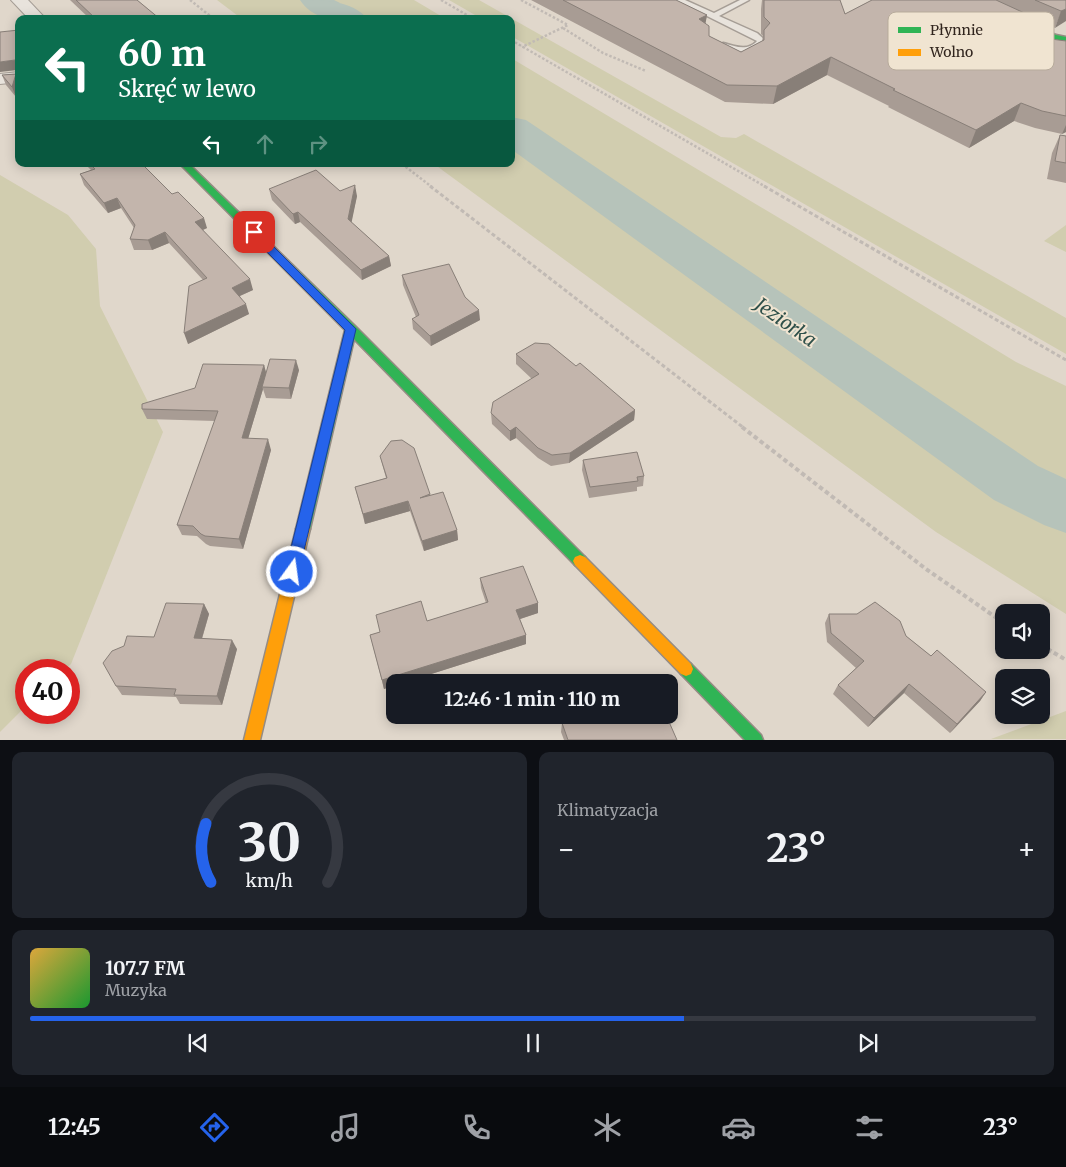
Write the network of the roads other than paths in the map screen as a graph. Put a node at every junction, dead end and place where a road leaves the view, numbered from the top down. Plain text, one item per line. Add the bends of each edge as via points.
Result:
1 (19, 0) edge
2 (678, 0) edge
3 (745, 0) edge
4 (974, 0) edge
5 (1000, 12) edge
6 (34, 15) edge
7 (714, 16) junction
8 (717, 42) edge
9 (15, 77) edge
10 (0, 79) edge
11 (187, 167) edge
12 (351, 329) junction
13 (252, 740) edge
14 (756, 740) edge

1 - 6 street
2 - 7 lane
3 - 7 lane
4 - 5 street
7 - 8 lane via 761,40 757,46 745,50
9 - 10 street
11 - 12 street
12 - 13 street
12 - 14 street

